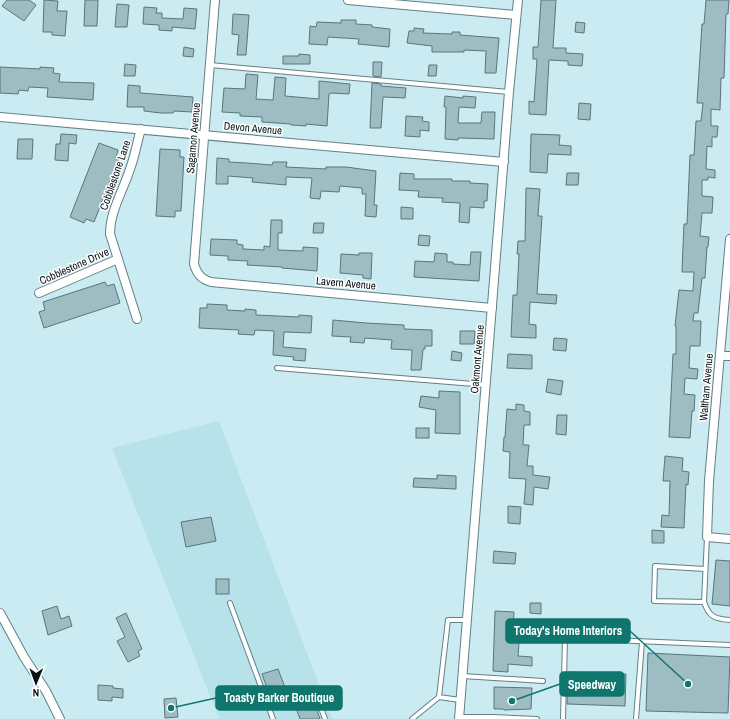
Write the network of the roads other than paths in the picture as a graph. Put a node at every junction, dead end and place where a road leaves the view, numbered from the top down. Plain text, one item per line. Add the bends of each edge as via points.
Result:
1 (215, 0) edge
2 (348, 0) edge
3 (518, 0) edge
4 (516, 15) junction
5 (210, 65) junction
6 (509, 92) junction
7 (0, 117) edge
8 (141, 129) junction
9 (204, 135) junction
10 (504, 162) junction
11 (730, 238) edge
12 (118, 259) junction
13 (200, 277) joint
14 (40, 293) dead end
15 (492, 308) junction
16 (137, 319) dead end
17 (720, 356) junction
18 (730, 356) edge
19 (277, 368) dead end
20 (486, 385) junction
21 (707, 537) junction
22 (730, 539) edge
23 (706, 569) junction
24 (704, 602) junction
25 (230, 603) dead end
26 (0, 613) edge
27 (467, 620) junction
28 (730, 620) edge
29 (642, 642) junction
30 (730, 645) edge
31 (462, 676) junction
32 (543, 681) dead end
33 (317, 697) dead end
34 (439, 697) junction
35 (460, 700) junction
36 (459, 718) edge
37 (493, 718) edge
38 (60, 719) edge
39 (273, 719) edge
40 (325, 719) edge
41 (412, 719) edge
42 (536, 719) edge
43 (563, 719) edge
44 (636, 719) edge

1 - 5 street, Sagamon Avenue
2 - 4 street
3 - 4 street, Oakmont Avenue
4 - 6 street, Oakmont Avenue
5 - 6 lane
5 - 9 street, Sagamon Avenue
6 - 10 street, Oakmont Avenue
7 - 8 street, Devon Avenue
8 - 9 street, Devon Avenue
8 - 12 street, Cobblestone Lane via 131,167 110,226
9 - 10 street, Devon Avenue
9 - 13 street, Sagamon Avenue via 194,264
10 - 15 street, Oakmont Avenue
11 - 17 street, Waltham Avenue
12 - 14 street, Cobblestone Drive
12 - 16 street, Cobblestone Lane
13 - 15 street, Lavern Avenue via 211,282
15 - 20 street, Oakmont Avenue
17 - 18 street
17 - 21 street, Waltham Avenue via 709,481
19 - 20 lane
20 - 27 street, Oakmont Avenue
21 - 22 street
21 - 23 lane
23 - 24 lane
23 - 24 lane via 655,566 654,601
24 - 28 lane via 708,612 717,619
25 - 39 lane
26 - 38 street
27 - 31 street, Oakmont Avenue
27 - 34 lane via 448,620
29 - 30 lane
29 - 43 lane via 565,638
29 - 44 lane
31 - 32 lane
31 - 35 street, Oakmont Avenue
33 - 40 lane
34 - 35 lane
34 - 41 lane
35 - 36 street, Oakmont Avenue
36 - 37 lane
37 - 42 lane

